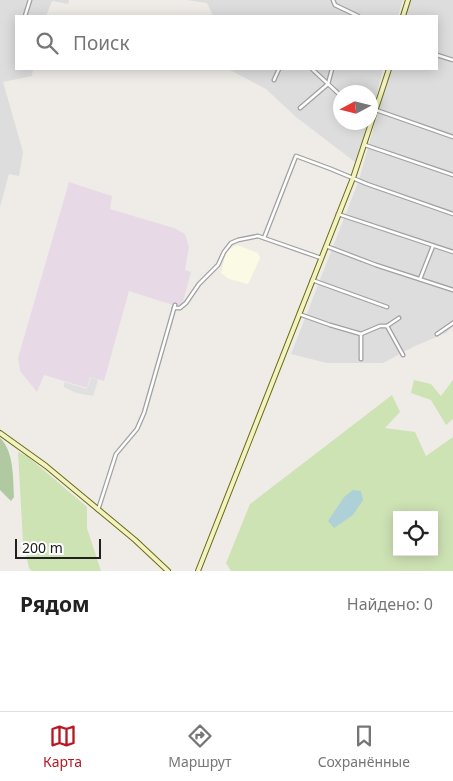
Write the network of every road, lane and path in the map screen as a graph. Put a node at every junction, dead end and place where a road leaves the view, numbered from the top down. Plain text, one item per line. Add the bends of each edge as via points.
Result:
1 (30, 0) edge
2 (333, 0) edge
3 (408, 0) edge
4 (350, 11) junction
5 (25, 15) edge
6 (348, 15) edge
7 (356, 15) edge
8 (404, 15) edge
9 (438, 55) edge
10 (453, 60) edge
11 (279, 70) edge
12 (313, 70) edge
13 (332, 70) edge
14 (389, 70) edge
15 (274, 80) dead end
16 (328, 84) junction
17 (333, 89) edge
18 (378, 101) edge
19 (300, 108) dead end
20 (378, 114) edge
21 (369, 130) edge
22 (453, 137) edge
23 (365, 145) junction
24 (453, 175) edge
25 (353, 178) junction
26 (338, 214) junction
27 (453, 214) edge
28 (264, 238) junction
29 (326, 246) junction
30 (433, 246) junction
31 (453, 252) edge
32 (321, 258) junction
33 (312, 280) junction
34 (420, 280) junction
35 (453, 290) edge
36 (387, 307) dead end
37 (299, 314) junction
38 (399, 318) dead end
39 (453, 323) edge
40 (387, 326) junction
41 (361, 334) junction
42 (437, 334) dead end
43 (402, 355) dead end
44 (360, 359) dead end
45 (0, 433) edge
46 (98, 510) junction
47 (168, 571) edge
48 (198, 571) edge

1 - 5 street
2 - 4 street via 335,5
3 - 8 street
4 - 6 street
4 - 7 street
9 - 10 street
11 - 15 street
12 - 16 street
13 - 16 street
14 - 18 street
16 - 17 street
16 - 19 street
20 - 22 street
21 - 23 street
23 - 24 street
23 - 25 street
25 - 26 street
25 - 27 street
25 - 28 street via 296,156
26 - 29 street
26 - 30 street
28 - 32 street
28 - 46 street via 253,236 231,243 218,265 186,303 180,308 175,307 144,413 137,429 116,454
29 - 32 street
29 - 34 street
30 - 31 street
30 - 34 street
32 - 33 street
33 - 36 street
33 - 37 street
34 - 35 street
37 - 41 street
37 - 48 street
38 - 40 street
39 - 42 street
40 - 41 street
40 - 43 street
41 - 44 street
45 - 46 street
46 - 47 street

